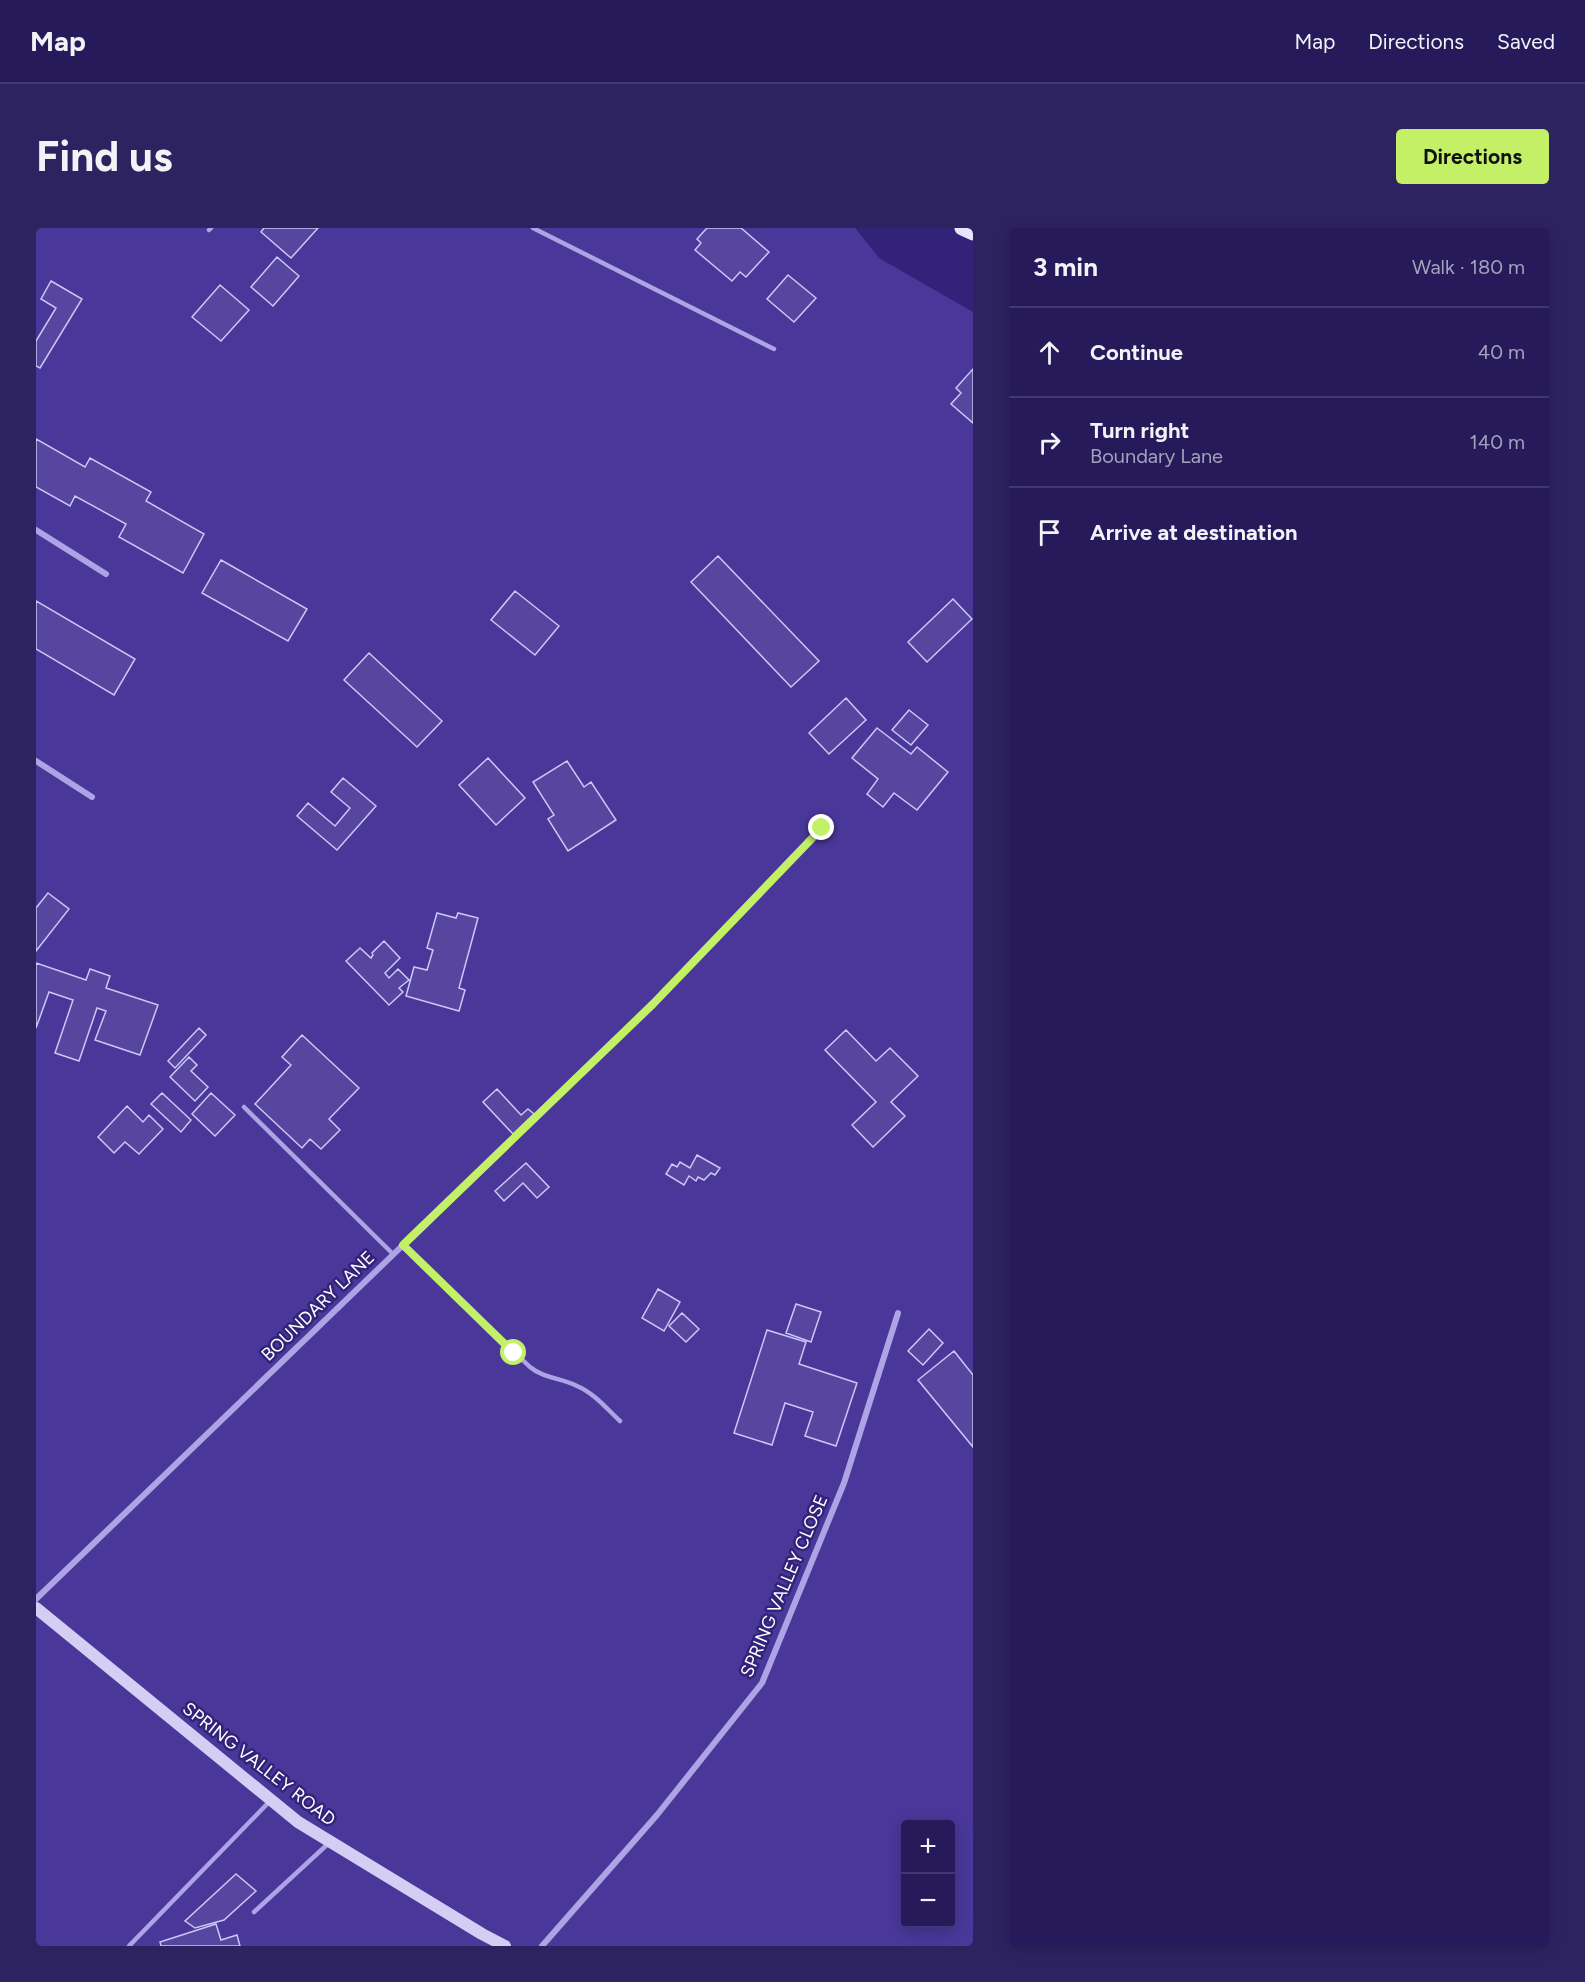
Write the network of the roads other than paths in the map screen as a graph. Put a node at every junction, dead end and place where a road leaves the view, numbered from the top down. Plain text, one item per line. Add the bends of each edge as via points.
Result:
1 (534, 228) edge
2 (962, 228) edge
3 (973, 233) edge
4 (774, 349) dead end
5 (36, 530) edge
6 (106, 574) dead end
7 (36, 761) edge
8 (92, 797) dead end
9 (822, 828) dead end
10 (244, 1107) dead end
11 (403, 1245) junction
12 (393, 1254) junction
13 (898, 1313) dead end
14 (620, 1421) dead end
15 (36, 1599) edge
16 (36, 1608) edge
17 (271, 1800) junction
18 (330, 1842) junction
19 (254, 1912) dead end
20 (129, 1946) edge
21 (506, 1946) edge
22 (542, 1946) edge

1 - 4 lane
2 - 3 main road
5 - 6 street
7 - 8 street
9 - 11 street, BOUNDARY LANE via 653,1004
10 - 12 lane
11 - 12 street, BOUNDARY LANE
11 - 14 lane via 537,1373 575,1384
12 - 15 street, BOUNDARY LANE
13 - 22 street, SPRING VALLEY CLOSE via 844,1483 762,1683 657,1815
16 - 17 street, SPRING VALLEY ROAD
17 - 18 street, SPRING VALLEY ROAD
17 - 20 lane
18 - 19 lane
18 - 21 street, SPRING VALLEY ROAD

